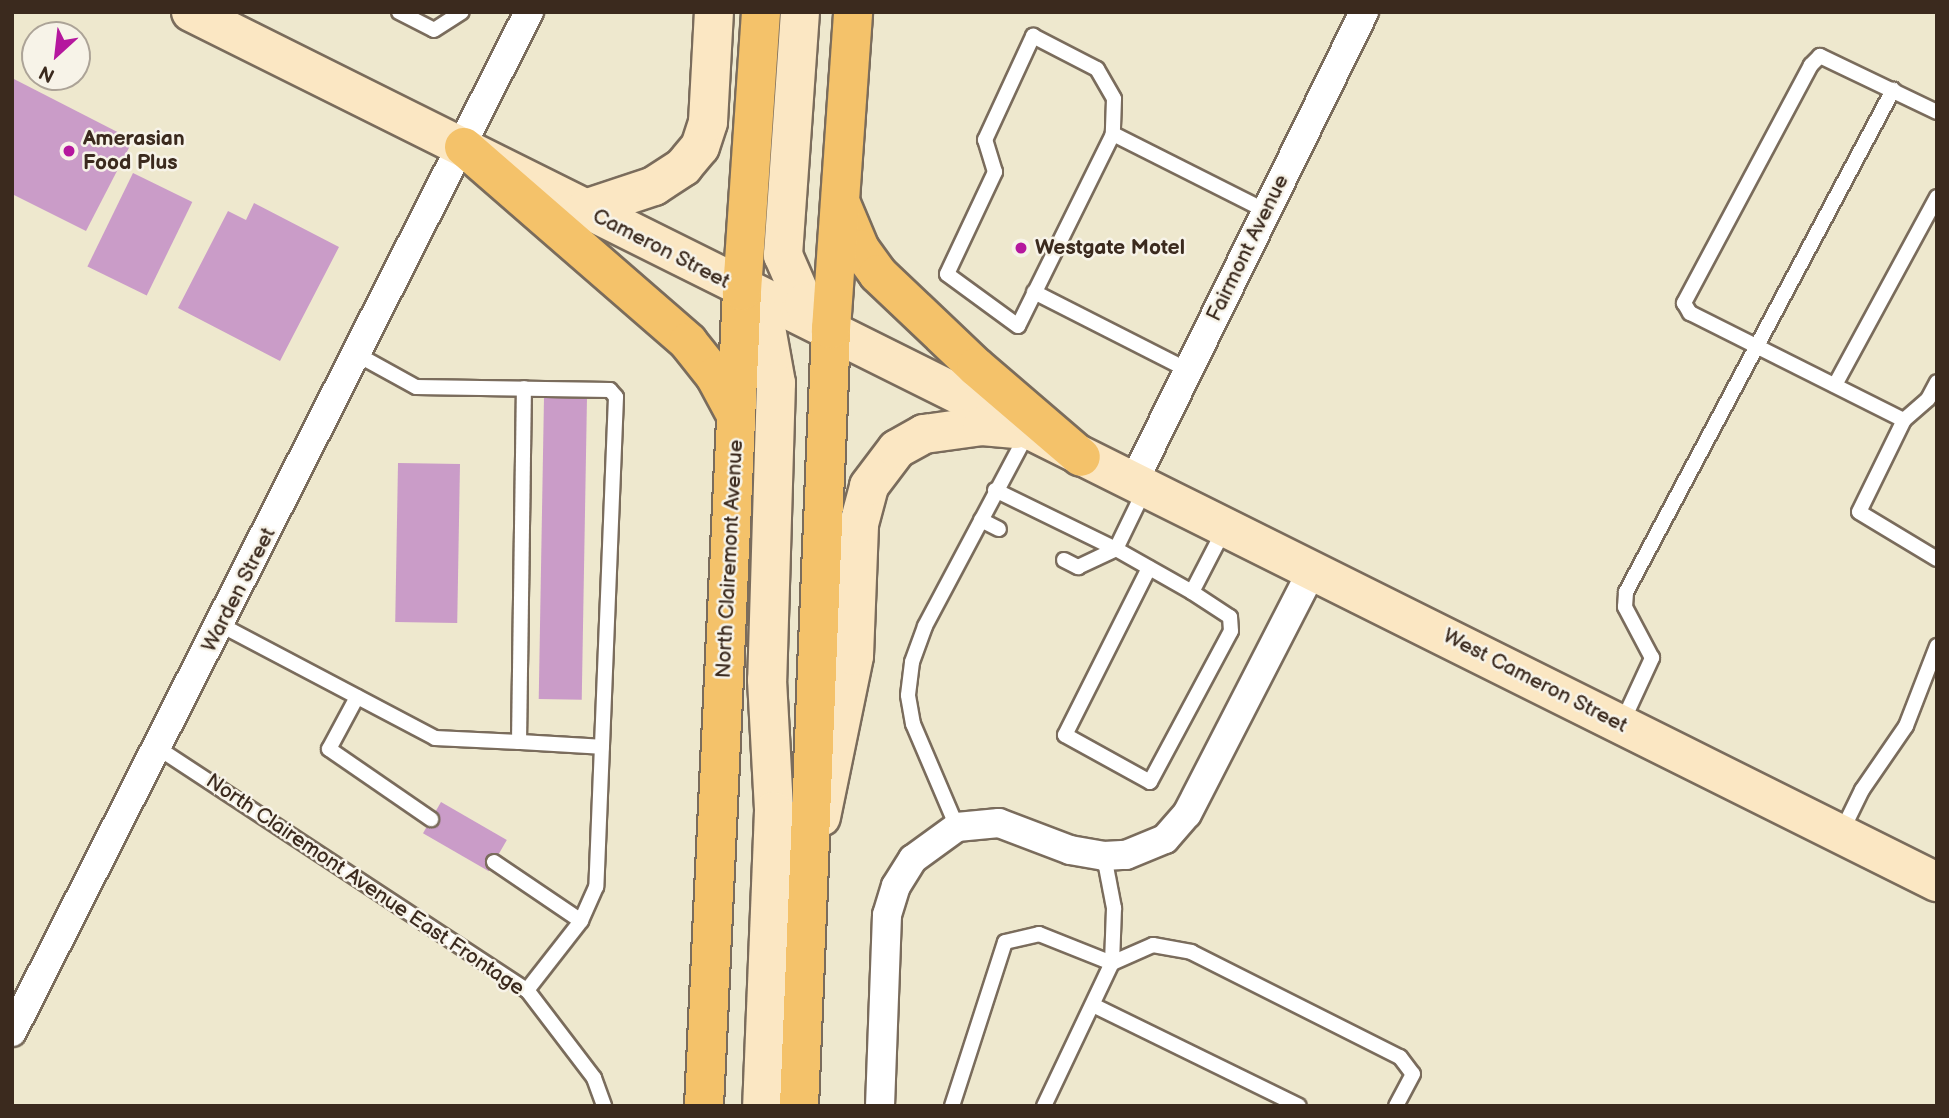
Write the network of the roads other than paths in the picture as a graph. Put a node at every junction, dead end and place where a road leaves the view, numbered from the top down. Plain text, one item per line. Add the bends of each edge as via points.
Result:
1 (191, 12) edge
2 (399, 12) edge
3 (462, 12) edge
4 (529, 12) edge
5 (714, 12) edge
6 (761, 12) edge
7 (800, 12) edge
8 (853, 12) edge
9 (1364, 12) edge
10 (1893, 90) junction
11 (1937, 112) edge
12 (1113, 134) junction
13 (464, 147) junction
14 (1937, 197) edge
15 (840, 202) junction
16 (585, 209) junction
17 (1266, 211) junction
18 (742, 291) junction
19 (1034, 292) junction
20 (831, 329) junction
21 (1758, 346) junction
22 (358, 355) junction
23 (1188, 370) junction
24 (1937, 382) edge
25 (1835, 385) junction
26 (524, 388) junction
27 (737, 415) junction
28 (1904, 420) junction
29 (1029, 430) junction
30 (1081, 457) junction
31 (1139, 486) junction
32 (995, 490) junction
33 (981, 520) junction
34 (999, 528) dead end
35 (1225, 528) junction
36 (1116, 549) junction
37 (1937, 559) edge
38 (1064, 560) dead end
39 (1149, 569) junction
40 (1312, 569) junction
41 (1192, 592) junction
42 (221, 625) junction
43 (1937, 646) edge
44 (357, 697) junction
45 (1621, 724) junction
46 (519, 741) junction
47 (602, 747) junction
48 (159, 748) junction
49 (431, 819) dead end
50 (957, 827) junction
51 (1841, 834) junction
52 (1104, 856) junction
53 (494, 862) dead end
54 (809, 867) junction
55 (1937, 882) edge
56 (581, 921) junction
57 (1112, 964) junction
58 (527, 990) junction
59 (1093, 1004) junction
60 (12, 1032) edge
61 (604, 1106) edge
62 (704, 1106) edge
63 (762, 1106) edge
64 (799, 1106) edge
65 (880, 1106) edge
66 (952, 1106) edge
67 (1044, 1106) edge
68 (1298, 1106) edge
69 (1396, 1106) edge

1 - 13 main road, Cameron Street
2 - 3 lane via 434,30
4 - 13 street
5 - 16 main road via 708,122 700,147 683,167 654,186
6 - 18 main road, North Clairemont Avenue
7 - 20 main road via 783,255 804,303
8 - 15 main road
9 - 17 street, Fairmont Avenue
10 - 11 lane
10 - 21 lane
10 - 21 lane via 1820,56 1687,294 1684,303 1690,313
12 - 17 lane
12 - 19 lane
12 - 19 lane via 1114,99 1097,69 1033,36 985,140 995,172 947,274 1018,326
13 - 16 main road, Cameron Street
13 - 22 street, Warden Street
13 - 27 main road via 688,342
14 - 25 lane
15 - 20 main road
15 - 30 main road via 860,249 878,274
16 - 18 main road, Cameron Street
17 - 23 street, Fairmont Avenue
18 - 20 main road, Cameron Street
18 - 27 main road, North Clairemont Avenue
18 - 63 main road via 765,322 776,383 767,680 774,811
19 - 23 lane
20 - 29 main road, Cameron Street
20 - 54 main road
21 - 25 lane
21 - 45 lane via 1626,592 1625,607 1652,658
22 - 26 lane via 416,387
22 - 42 street, Warden Street
23 - 31 street, Fairmont Avenue
24 - 28 lane via 1928,399
25 - 28 lane
26 - 46 lane
26 - 47 lane via 610,390 616,397
27 - 62 main road, North Clairemont Avenue
28 - 37 lane via 1859,512
29 - 30 main road, Cameron Street
29 - 32 lane
29 - 54 main road via 982,426 924,434 897,449 869,486 859,524 854,656
30 - 31 main road, Cameron Street
31 - 35 main road, West Cameron Street
31 - 36 lane
32 - 33 lane
32 - 36 lane
33 - 34 lane
33 - 50 lane via 925,626 912,662 908,695 913,724
35 - 40 main road, West Cameron Street
35 - 41 lane
36 - 38 lane via 1078,567
36 - 39 lane
39 - 41 lane
39 - 41 lane via 1065,734 1150,782 1231,631 1230,617
40 - 45 main road, West Cameron Street
40 - 52 street via 1187,814 1165,839 1126,855
42 - 44 lane
42 - 48 street, Warden Street
43 - 51 lane via 1906,726 1862,790
44 - 46 lane via 435,738
44 - 49 lane via 329,749
45 - 51 main road, West Cameron Street
46 - 47 lane
47 - 56 lane via 596,887
48 - 58 lane, North Clairemont Avenue East Frontage
48 - 60 street, Warden Street
50 - 52 street via 999,823 1070,850
50 - 65 street via 913,859 896,886 887,915
51 - 55 main road, West Cameron Street
52 - 57 lane via 1114,908
53 - 56 lane
54 - 64 main road
56 - 58 lane
57 - 59 lane
57 - 66 lane via 1039,933 1005,942
57 - 69 lane via 1153,945 1191,953 1400,1057 1413,1074
58 - 61 lane, North Clairemont Avenue East Frontage via 594,1078
59 - 67 lane
59 - 68 lane

